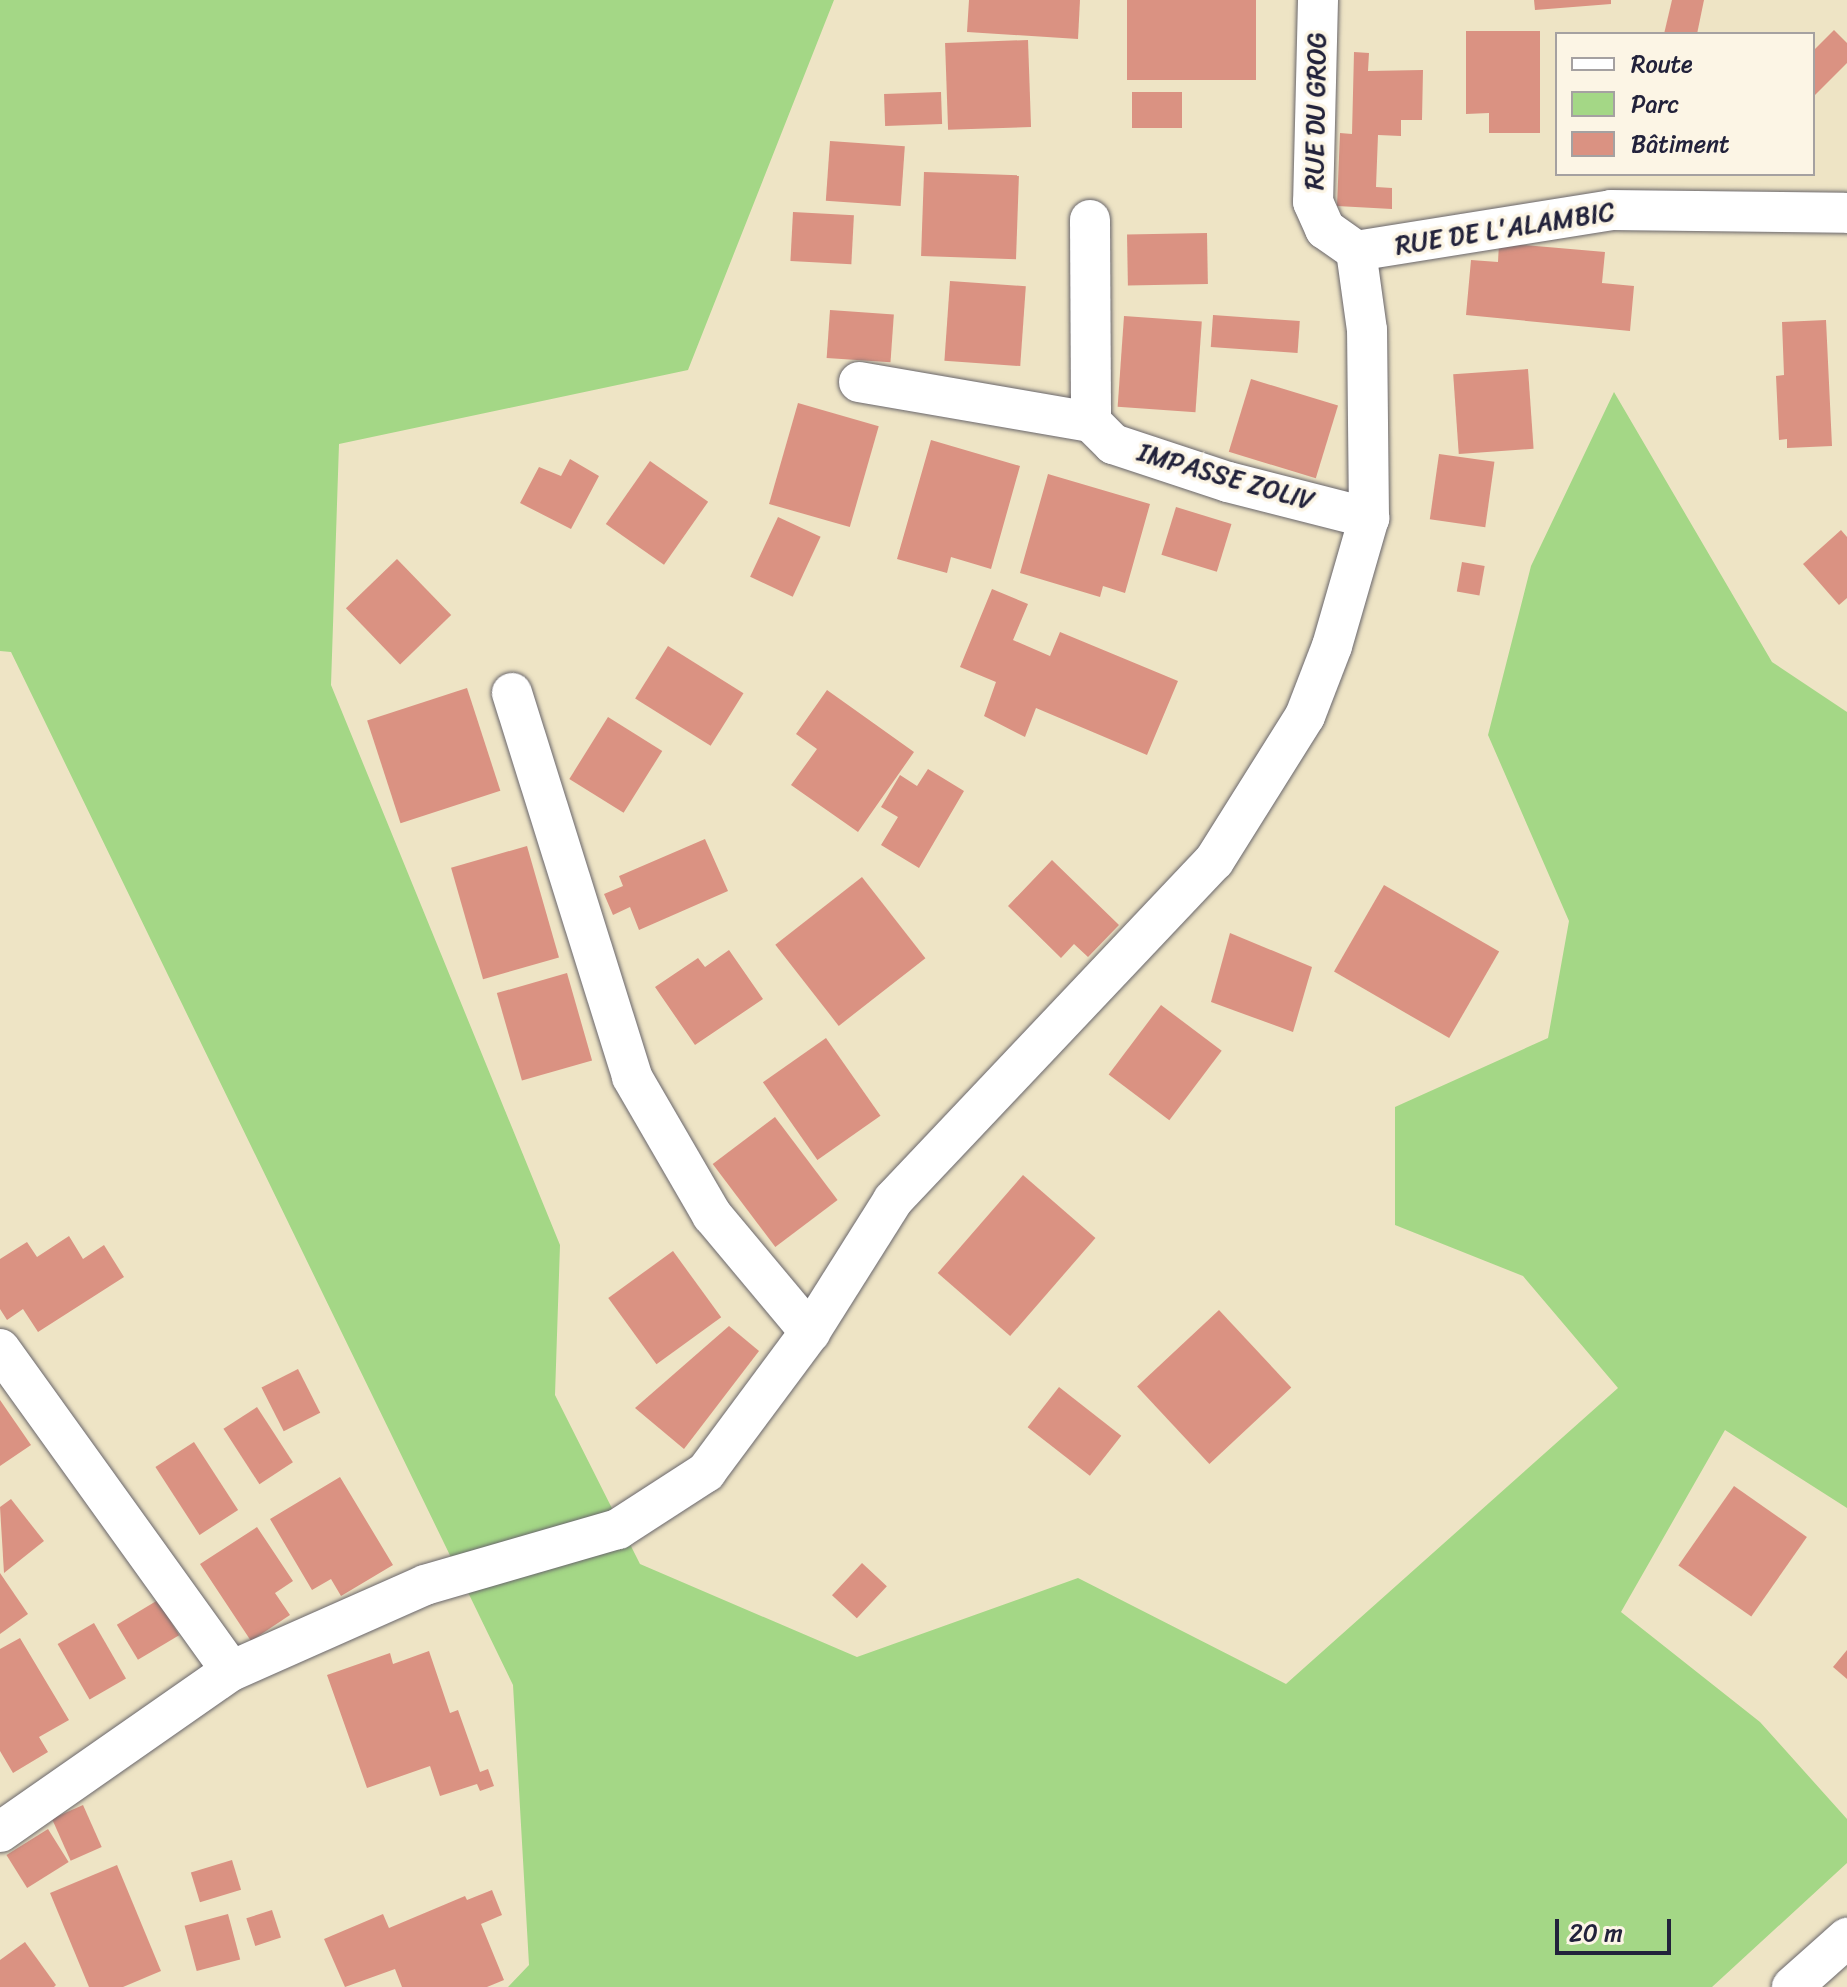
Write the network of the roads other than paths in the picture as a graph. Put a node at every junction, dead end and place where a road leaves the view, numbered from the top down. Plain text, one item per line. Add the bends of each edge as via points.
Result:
1 (1318, 0) edge
2 (1847, 213) edge
3 (1090, 220) dead end
4 (1356, 251) junction
5 (859, 382) dead end
6 (1091, 422) junction
7 (1369, 518) junction
8 (512, 693) dead end
9 (810, 1332) junction
10 (0, 1349) edge
11 (231, 1671) junction
12 (0, 1832) edge
13 (1847, 1938) edge
14 (1792, 1987) edge

1 - 4 street, RUE DU GROG via 1313,202 1325,229
2 - 4 street, RUE DE L'ALAMBIC via 1611,210
3 - 6 street
4 - 7 street via 1367,330
5 - 6 street, IMPASSE ZOLIV
6 - 7 street, IMPASSE ZOLIV via 1113,444 1228,482
7 - 9 street via 1332,646 1305,716 1214,861 893,1200
8 - 9 street via 632,1077 712,1215
9 - 11 street via 706,1472 618,1529 425,1585
10 - 11 street
11 - 12 street
13 - 14 street

